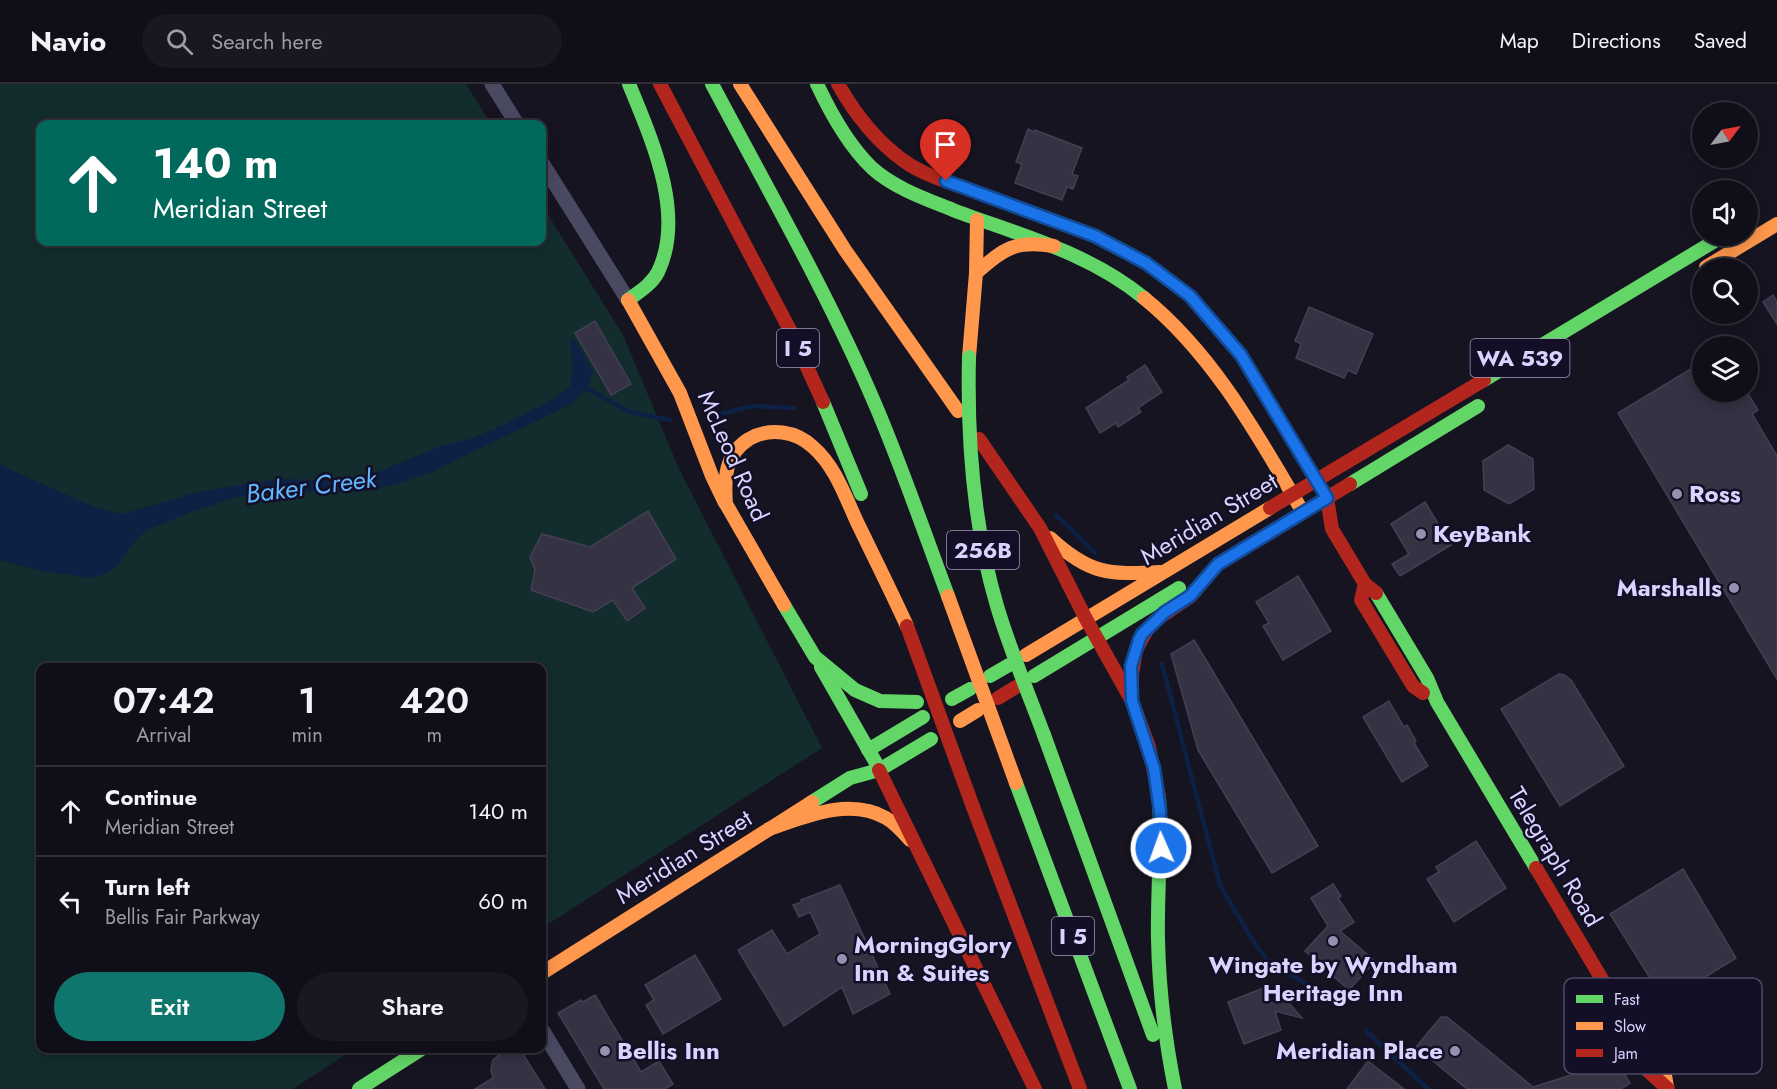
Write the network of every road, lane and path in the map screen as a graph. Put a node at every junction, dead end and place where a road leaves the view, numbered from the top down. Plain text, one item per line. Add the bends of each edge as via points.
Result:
1 (492, 84) edge
2 (629, 84) edge
3 (660, 84) edge
4 (712, 84) edge
5 (740, 84) edge
6 (817, 84) edge
7 (838, 84) edge
8 (514, 120) edge
9 (546, 169) edge
10 (964, 188) junction
11 (986, 196) junction
12 (955, 212) junction
13 (977, 220) junction
14 (1777, 224) edge
15 (1054, 246) junction
16 (1706, 246) edge
17 (1721, 258) edge
18 (976, 273) junction
19 (1646, 282) junction
20 (628, 300) junction
21 (1560, 351) dead end
22 (1487, 400) dead end
23 (958, 411) dead end
24 (979, 439) dead end
25 (1316, 480) junction
26 (1292, 495) junction
27 (1327, 498) junction
28 (726, 504) junction
29 (1303, 513) junction
30 (1040, 528) junction
31 (1332, 529) junction
32 (1218, 564) junction
33 (1165, 572) junction
34 (1086, 619) junction
35 (907, 626) junction
36 (1096, 638) junction
37 (1026, 655) dead end
38 (815, 657) junction
39 (1009, 665) dead end
40 (990, 676) dead end
41 (1034, 676) dead end
42 (1016, 687) dead end
43 (970, 688) dead end
44 (951, 697) dead end
45 (998, 698) dead end
46 (1132, 701) junction
47 (917, 702) dead end
48 (978, 710) dead end
49 (923, 717) dead end
50 (960, 721) dead end
51 (931, 739) dead end
52 (868, 750) junction
53 (879, 770) junction
54 (850, 778) junction
55 (769, 829) junction
56 (918, 848) junction
57 (546, 970) edge
58 (1601, 978) edge
59 (546, 1037) edge
60 (415, 1053) edge
61 (359, 1089) edge
62 (578, 1089) edge
63 (1035, 1089) edge
64 (1080, 1089) edge
65 (1130, 1089) edge
66 (1173, 1089) edge

1 - 8 street
2 - 20 main road via 661,172 668,221 659,270 647,286
3 - 35 main road, I 5 via 791,332 830,416
4 - 65 main road, I 5, bridge via 835,318 903,472
5 - 23 main road via 824,220
6 - 12 main road via 849,141 880,175
7 - 10 main road via 872,134 905,162
9 - 20 street, McLeod Road
10 - 11 main road
10 - 12 main road
11 - 13 main road
11 - 25 main road via 1095,236 1146,263 1190,296 1241,355
12 - 13 main road
13 - 15 main road
13 - 18 main road, 256B
14 - 17 main road
15 - 18 main road via 1020,244 992,258
15 - 26 main road via 1130,286 1169,319 1240,406
16 - 19 main road, Meridian Street / WA 539
18 - 66 main road, 256B, bridge via 967,396 969,454 979,533 998,608
19 - 21 main road via 1635,300 1563,343
19 - 25 main road, Meridian Street / WA 539
20 - 28 main road, McLeod Road via 680,393
22 - 27 main road, Meridian Street / WA 539
24 - 30 main road
25 - 26 main road, Meridian Street / WA 539
25 - 27 main road
26 - 29 main road
26 - 33 main road, Meridian Street / WA 539
27 - 29 main road, Meridian Street / WA 539
27 - 31 main road
28 - 35 main road via 726,466 741,444 778,432 803,439 831,470
28 - 38 main road, McLeod Road
29 - 31 main road
29 - 32 main road, Meridian Street / WA 539
30 - 33 main road via 1066,554 1091,568 1119,575
30 - 34 main road
31 - 58 main road, Telegraph Road via 1365,584 1376,592
32 - 36 main road, Meridian Street / WA 539
32 - 46 main road via 1190,596 1142,634 1131,666
33 - 34 main road, Meridian Street / WA 539
34 - 36 main road
34 - 37 main road, Meridian Street / WA 539
35 - 64 main road, I 5, bridge
36 - 41 main road, Meridian Street / WA 539
36 - 46 main road
38 - 47 main road via 855,690 870,697
38 - 52 main road, McLeod Road
39 - 40 main road
42 - 45 main road
43 - 44 main road
46 - 66 main road via 1149,747 1159,800 1159,975
48 - 50 main road
49 - 52 main road, Meridian Street
51 - 53 main road, Meridian Street
52 - 53 main road, McLeod Road
52 - 54 main road, Meridian Street
53 - 54 main road, Meridian Street
53 - 56 main road, McLeod Road
54 - 55 main road, Meridian Street
55 - 56 main road via 828,811 860,810 884,817
55 - 57 main road, Meridian Street
56 - 63 main road, McLeod Road
59 - 62 street
60 - 61 main road

